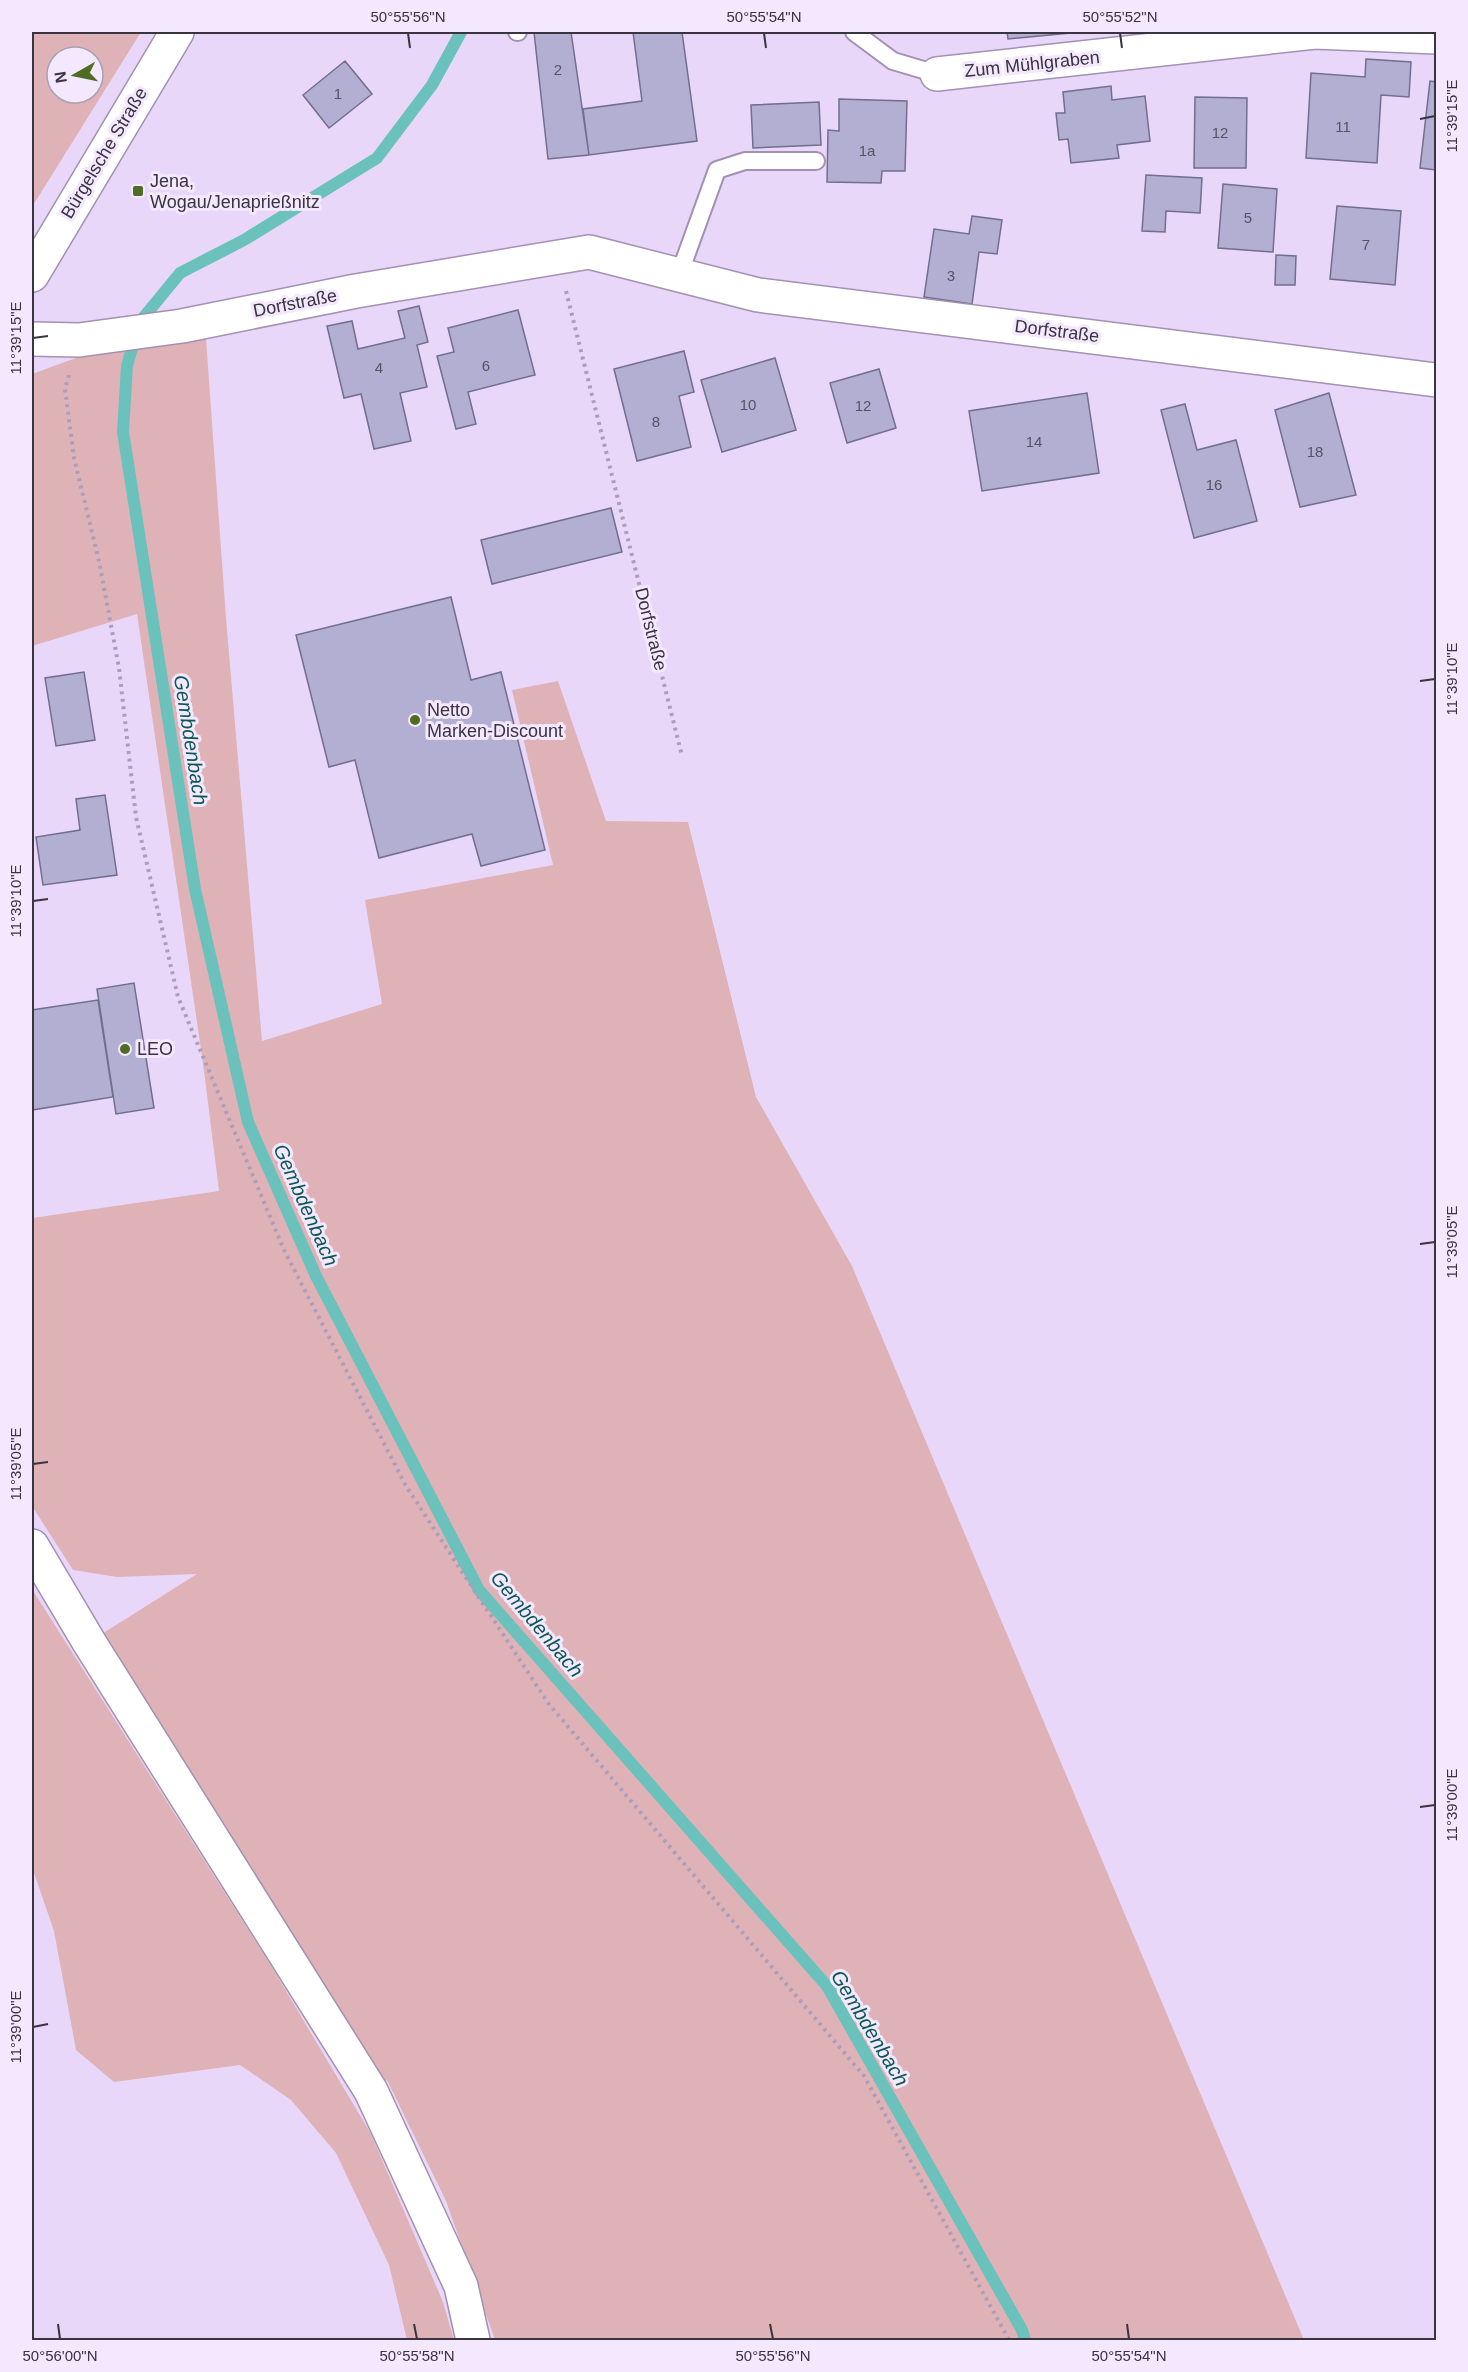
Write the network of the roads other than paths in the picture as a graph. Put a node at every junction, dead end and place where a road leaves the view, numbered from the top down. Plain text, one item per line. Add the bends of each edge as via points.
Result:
1 (177, 32) edge
2 (854, 32) edge
3 (1437, 37) edge
4 (937, 74) joint
5 (816, 161) dead end
6 (32, 275) edge
7 (679, 275) junction
8 (32, 339) edge
9 (1437, 380) edge
10 (32, 1546) edge
11 (473, 2340) edge

1 - 6 street, Bürgelsche Straße
2 - 4 lane, Zum Mühlgraben via 893,61
3 - 4 street, Zum Mühlgraben via 1315,32
5 - 7 lane via 745,161 717,170
7 - 8 street, Dorfstraße via 589,252 356,291 182,326 79,340
7 - 9 street, Dorfstraße via 758,295
10 - 11 street via 371,2091 461,2286

